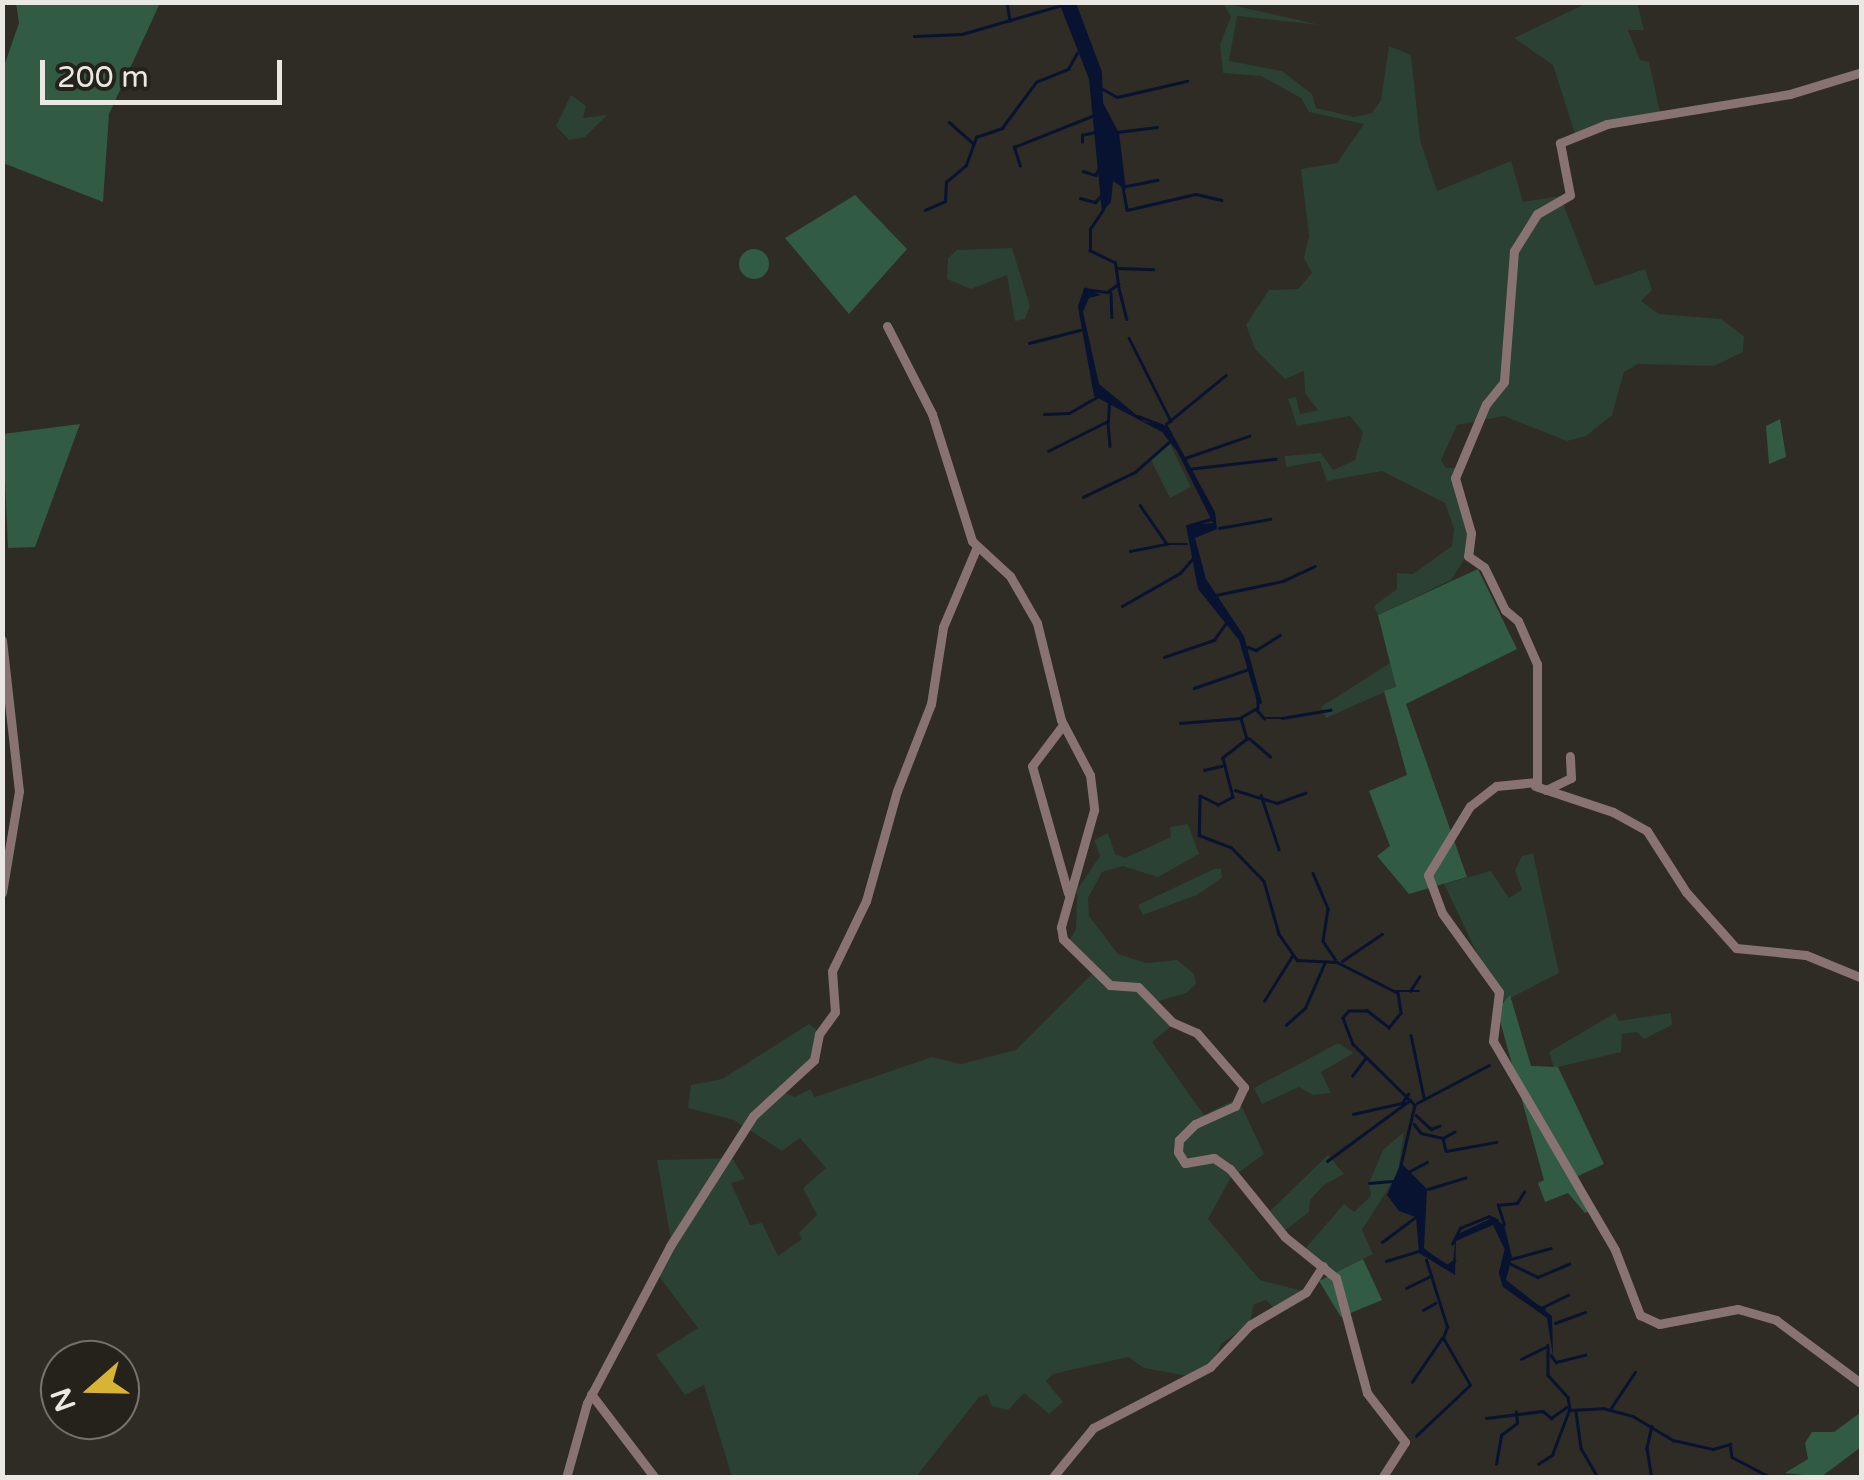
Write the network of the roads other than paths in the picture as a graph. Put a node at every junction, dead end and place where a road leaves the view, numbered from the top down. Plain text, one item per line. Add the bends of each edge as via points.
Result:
1 (1862, 72) edge
2 (887, 326) dead end
3 (976, 549) junction
4 (2, 640) edge
5 (1063, 725) junction
6 (1570, 756) dead end
7 (1535, 786) junction
8 (1546, 790) junction
9 (2, 893) edge
10 (1069, 896) junction
11 (1862, 978) edge
12 (1323, 1266) junction
13 (1862, 1384) edge
14 (591, 1394) junction
15 (566, 1478) edge
16 (655, 1478) edge
17 (1052, 1478) edge
18 (1382, 1478) edge

1 - 7 street via 1790,94 1606,124 1560,143 1570,195 1537,214 1514,252 1504,382 1486,404 1455,478 1471,533 1468,556 1484,567 1537,664
2 - 3 street via 932,414
3 - 5 street via 1010,576 1037,623
3 - 14 street via 943,627 931,704 897,790 866,901 832,971 838,1003 819,1034 814,1060 750,1120 670,1246
4 - 9 street via 19,791
5 - 10 street via 1090,775 1094,810
5 - 10 street via 1032,766
6 - 8 street via 1569,781
7 - 8 street
7 - 13 street via 1496,786 1470,806 1445,839 1430,884 1499,992 1493,1042 1615,1250 1640,1316 1659,1324 1738,1309 1776,1320
8 - 11 street via 1646,830 1728,943 1817,958
10 - 12 street via 1060,926 1066,943 1110,986 1138,987 1172,1022 1196,1033 1244,1087 1236,1106 1200,1120 1180,1140 1182,1161 1222,1162 1285,1237
12 - 17 street via 1306,1292 1250,1325 1210,1367 1093,1428
12 - 18 street via 1338,1284 1372,1404 1405,1442
14 - 15 street
14 - 16 street

